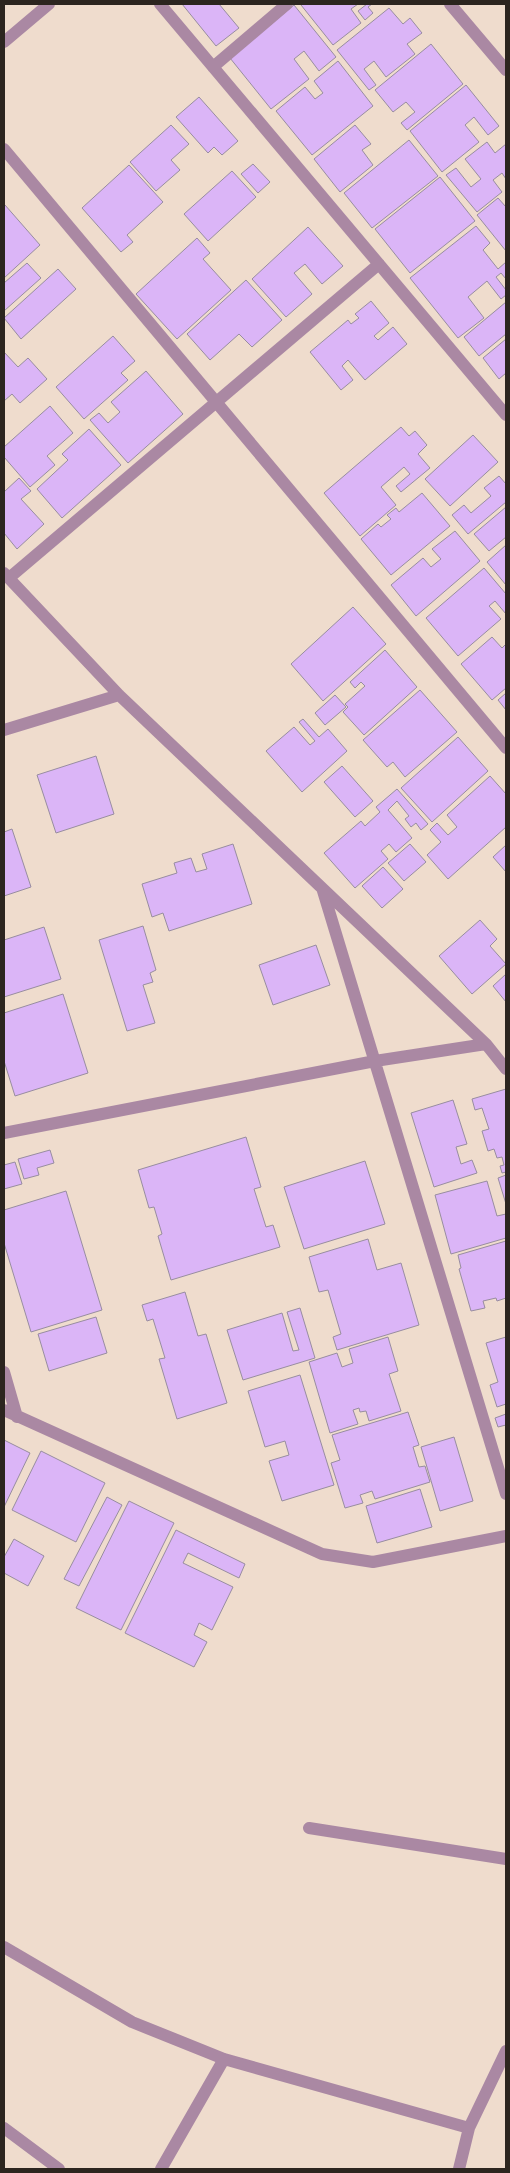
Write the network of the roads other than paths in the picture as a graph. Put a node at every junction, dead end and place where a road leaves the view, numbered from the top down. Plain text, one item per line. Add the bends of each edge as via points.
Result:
1 (49, 4) edge
2 (160, 4) edge
3 (287, 4) edge
4 (450, 4) edge
5 (4, 42) edge
6 (214, 67) junction
7 (506, 70) edge
8 (4, 149) edge
9 (379, 264) junction
10 (216, 402) junction
11 (506, 415) edge
12 (6, 576) edge
13 (119, 694) junction
14 (4, 730) edge
15 (506, 748) edge
16 (322, 888) junction
17 (486, 1044) junction
18 (504, 1060) edge
19 (374, 1061) junction
20 (4, 1134) edge
21 (4, 1372) edge
22 (4, 1410) edge
23 (17, 1417) junction
24 (506, 1494) edge
25 (506, 1536) edge
26 (309, 1828) dead end
27 (506, 1859) edge
28 (4, 1947) edge
29 (506, 2051) edge
30 (224, 2058) junction
31 (4, 2128) edge
32 (469, 2128) junction
33 (59, 2169) edge
34 (161, 2169) edge
35 (459, 2169) edge

1 - 5 street
2 - 6 street
3 - 6 street
4 - 7 street
6 - 9 street
8 - 10 street
9 - 10 street
9 - 11 street
10 - 12 street
10 - 15 street
12 - 13 street
13 - 14 street
13 - 16 street
16 - 17 street
16 - 19 street
17 - 18 street
17 - 19 street
19 - 20 street
19 - 24 street
21 - 23 street
22 - 23 street
23 - 25 street via 322,1554 374,1562
26 - 27 street
28 - 30 street via 132,2022
29 - 32 street
30 - 32 street
30 - 34 street
31 - 33 street
32 - 35 street

